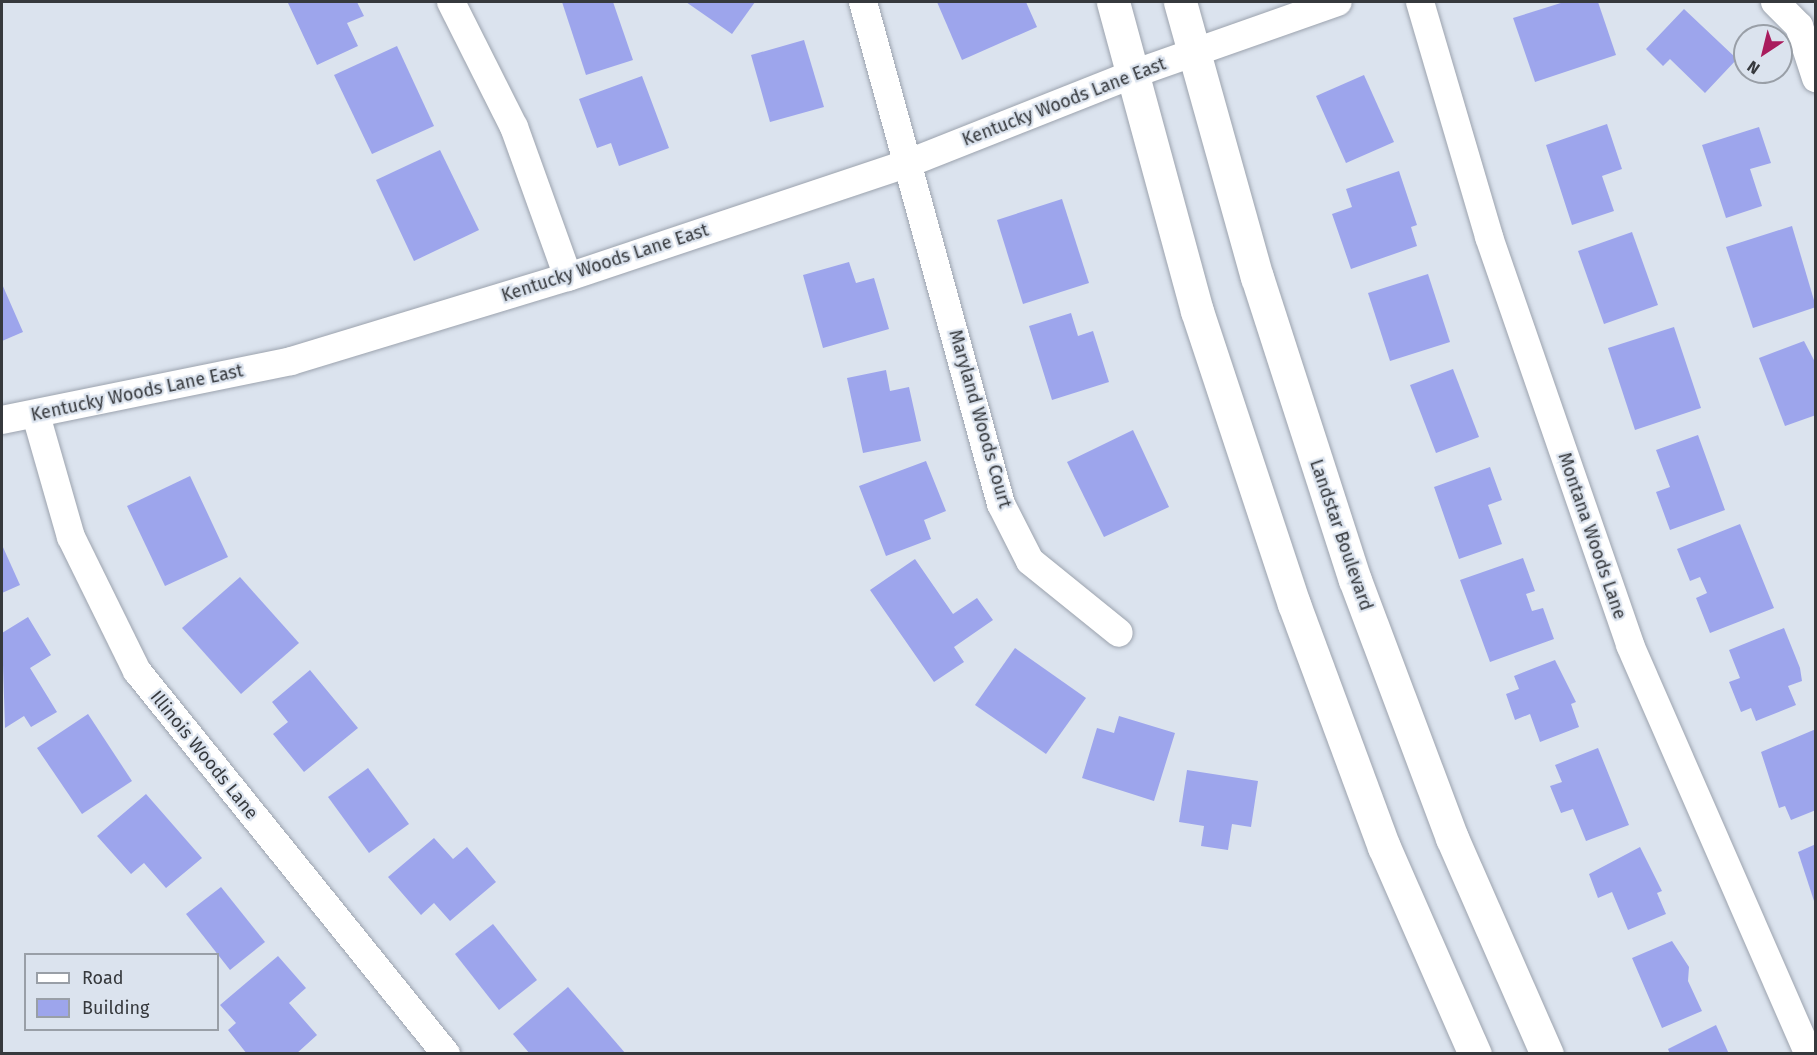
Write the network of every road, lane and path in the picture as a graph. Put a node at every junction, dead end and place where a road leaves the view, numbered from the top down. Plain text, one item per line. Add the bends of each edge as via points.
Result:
1 (450, 2) edge
2 (863, 2) edge
3 (1113, 2) edge
4 (1180, 2) edge
5 (1338, 2) edge
6 (1420, 2) edge
7 (1775, 2) edge
8 (1193, 52) junction
9 (1133, 74) junction
10 (1815, 78) edge
11 (911, 162) junction
12 (568, 277) junction
13 (36, 415) junction
14 (2, 420) edge
15 (1119, 633) dead end
16 (446, 1053) edge
17 (1475, 1053) edge
18 (1547, 1053) edge
19 (1809, 1053) edge

1 - 12 street via 514,127
2 - 11 street, Maryland Woods Court
3 - 9 street
4 - 8 street, Landstar Boulevard
5 - 8 street, Kentucky Woods Lane East
6 - 19 street, Montana Woods Lane via 1489,237 1630,645
7 - 10 street via 1799,26
8 - 9 street, Kentucky Woods Lane East
8 - 18 street, Landstar Boulevard via 1257,278 1355,580 1452,838
9 - 11 street, Kentucky Woods Lane East
9 - 17 street via 1197,311 1294,604 1384,847
11 - 12 street, Kentucky Woods Lane East
11 - 15 street, Maryland Woods Court via 1001,504 1030,561
12 - 13 street, Kentucky Woods Lane East via 291,361
13 - 14 street, Kentucky Woods Lane East
13 - 16 street, Illinois Woods Lane via 71,537 137,671

